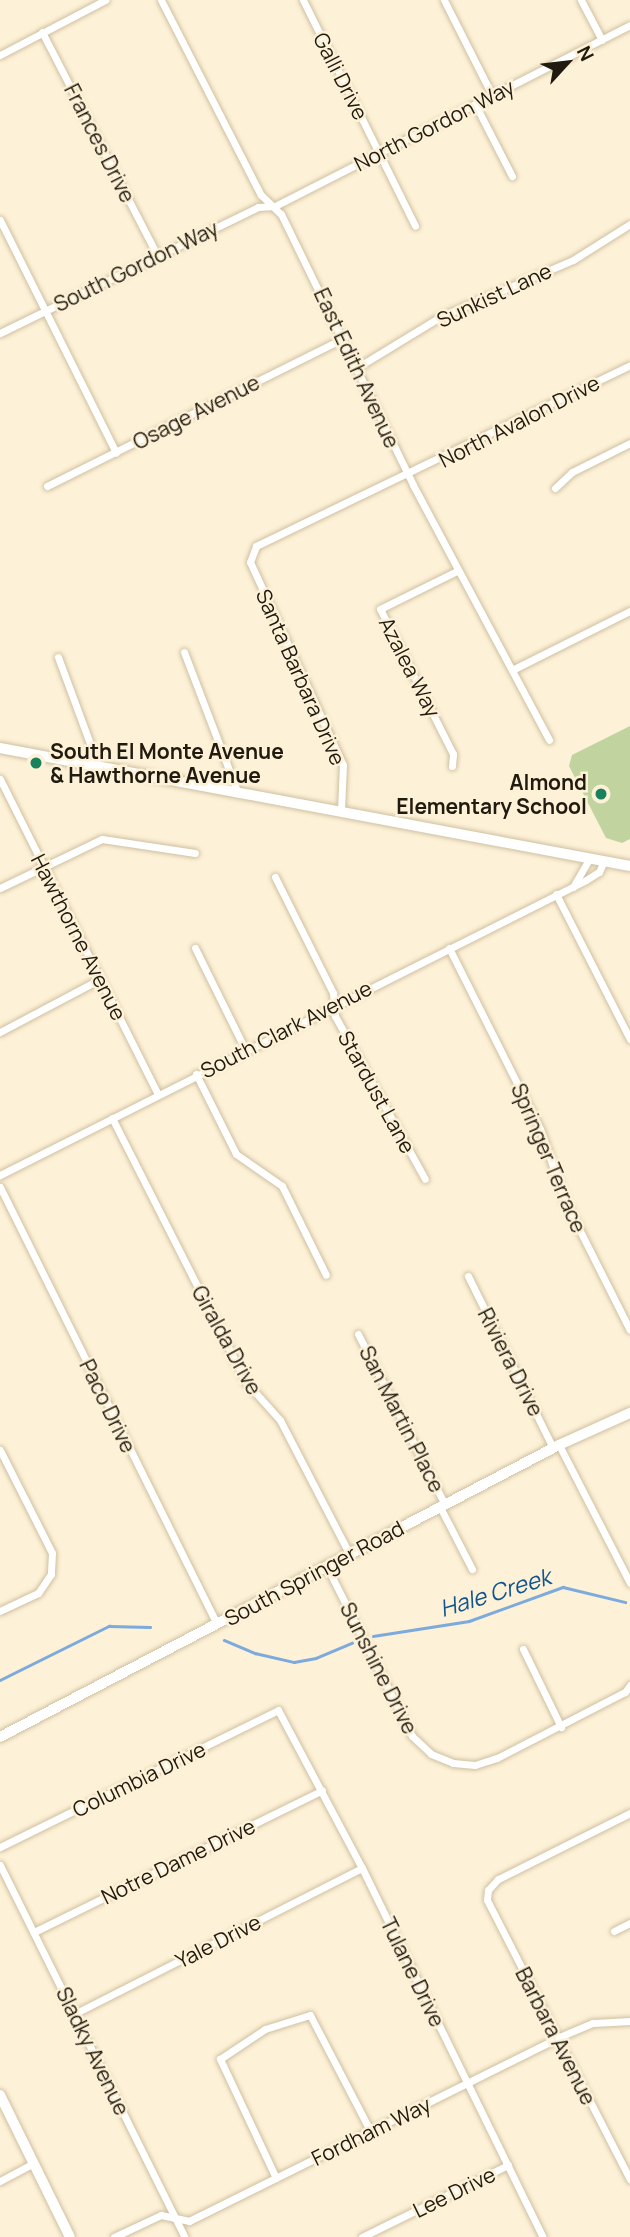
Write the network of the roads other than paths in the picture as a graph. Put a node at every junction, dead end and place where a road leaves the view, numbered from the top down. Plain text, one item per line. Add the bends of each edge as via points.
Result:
1 (105, 0) edge
2 (161, 0) edge
3 (303, 0) edge
4 (444, 0) edge
5 (581, 0) edge
6 (630, 25) edge
7 (42, 32) junction
8 (602, 40) junction
9 (0, 55) edge
10 (492, 96) junction
11 (475, 104) junction
12 (379, 153) junction
13 (512, 176) dead end
14 (275, 206) junction
15 (0, 220) edge
16 (630, 225) edge
17 (415, 226) dead end
18 (157, 255) junction
19 (44, 311) junction
20 (0, 333) edge
21 (344, 338) junction
22 (630, 365) edge
23 (358, 367) junction
24 (630, 443) edge
25 (116, 453) junction
26 (408, 476) junction
27 (47, 486) dead end
28 (555, 488) dead end
29 (256, 547) joint
30 (457, 571) junction
31 (630, 611) edge
32 (184, 652) dead end
33 (58, 657) dead end
34 (512, 670) junction
35 (549, 740) dead end
36 (0, 748) edge
37 (452, 766) dead end
38 (99, 768) junction
39 (0, 779) edge
40 (237, 791) junction
41 (341, 810) junction
42 (195, 853) dead end
43 (590, 858) junction
44 (604, 861) junction
45 (44, 866) junction
46 (630, 866) edge
47 (275, 877) dead end
48 (573, 887) junction
49 (0, 888) edge
50 (556, 894) junction
51 (195, 948) dead end
52 (449, 948) junction
53 (100, 979) junction
54 (334, 1004) junction
55 (0, 1032) edge
56 (630, 1039) edge
57 (245, 1049) junction
58 (196, 1074) junction
59 (158, 1094) junction
60 (112, 1118) junction
61 (0, 1175) edge
62 (425, 1179) dead end
63 (0, 1187) edge
64 (326, 1275) dead end
65 (468, 1276) dead end
66 (630, 1329) edge
67 (358, 1334) dead end
68 (630, 1413) edge
69 (556, 1447) junction
70 (0, 1450) edge
71 (443, 1506) junction
72 (350, 1555) junction
73 (327, 1567) junction
74 (472, 1569) dead end
75 (630, 1583) edge
76 (0, 1611) edge
77 (217, 1624) junction
78 (523, 1649) dead end
79 (630, 1685) edge
80 (278, 1710) joint
81 (561, 1727) junction
82 (0, 1737) edge
83 (322, 1790) junction
84 (630, 1813) edge
85 (0, 1847) edge
86 (0, 1865) edge
87 (362, 1868) junction
88 (630, 1923) edge
89 (614, 1931) dead end
90 (34, 1933) junction
91 (74, 2014) junction
92 (630, 2021) edge
93 (557, 2038) junction
94 (467, 2083) junction
95 (0, 2095) edge
96 (371, 2132) junction
97 (630, 2156) edge
98 (621, 2161) junction
99 (34, 2163) junction
100 (508, 2165) junction
101 (276, 2178) junction
102 (630, 2179) edge
103 (0, 2181) edge
104 (177, 2220) junction
105 (70, 2237) edge
106 (114, 2237) edge
107 (185, 2237) edge
108 (362, 2237) edge
109 (543, 2237) edge

1 - 7 street
2 - 14 street, East Edith Avenue via 261,195
3 - 12 street, Galli Drive
4 - 10 street
5 - 8 street
6 - 8 street, North Gordon Way
7 - 9 street
7 - 18 street, Frances Drive
8 - 10 street, North Gordon Way
10 - 11 street, North Gordon Way
11 - 12 street, North Gordon Way
11 - 13 street
12 - 14 street, North Gordon Way
12 - 17 street, Galli Drive
14 - 18 street, South Gordon Way via 258,207
14 - 21 street, East Edith Avenue
15 - 19 street
16 - 23 street, Sunkist Lane via 573,260 440,317
18 - 19 street, South Gordon Way
19 - 20 street, South Gordon Way
19 - 25 street
21 - 23 street, East Edith Avenue
21 - 25 street, Osage Avenue
22 - 26 street, North Avalon Drive
23 - 26 street, East Edith Avenue
24 - 28 street via 572,472
25 - 27 street, Osage Avenue
26 - 29 street, North Avalon Drive
26 - 30 street, East Edith Avenue
29 - 41 street, Santa Barbara Drive via 250,562 342,765
30 - 34 street, East Edith Avenue
30 - 37 street, Azalea Way via 380,609 453,754
31 - 34 street
32 - 40 street
33 - 38 street
34 - 35 street, East Edith Avenue
36 - 38 street
38 - 40 street
39 - 45 street, Hawthorne Avenue
40 - 41 street
41 - 43 street
42 - 45 street via 102,839
43 - 44 street
43 - 48 street
44 - 46 street
44 - 48 street, South Clark Avenue via 599,872
45 - 49 street
45 - 53 street, Hawthorne Avenue
47 - 54 street, Stardust Lane via 333,993
48 - 50 street, South Clark Avenue
50 - 52 street, South Clark Avenue
50 - 56 street
51 - 57 street
52 - 54 street, South Clark Avenue
52 - 66 street, Springer Terrace via 540,1129 560,1191
53 - 55 street
53 - 59 street, Hawthorne Avenue
54 - 57 street, South Clark Avenue
54 - 62 street, Stardust Lane via 383,1109
57 - 58 street, South Clark Avenue
58 - 59 street, South Clark Avenue
58 - 64 street via 236,1154 282,1186
59 - 60 street, South Clark Avenue
60 - 61 street, South Clark Avenue
60 - 72 street, Giralda Drive via 246,1382 280,1420
63 - 77 street, Paco Drive
65 - 69 street, Riviera Drive
67 - 71 street, San Martin Place
68 - 69 street, South Springer Road
69 - 71 street, South Springer Road
69 - 75 street
70 - 76 street via 52,1553 51,1574 38,1593
71 - 72 street, South Springer Road
71 - 74 street, San Martin Place
72 - 73 street, South Springer Road
73 - 77 street, South Springer Road
73 - 81 street, Sunshine Drive via 412,1736 431,1754 475,1765
77 - 82 street, South Springer Road
78 - 81 street
79 - 81 street, Sunshine Drive
80 - 83 street, Tulane Drive
80 - 85 street, Columbia Drive
83 - 87 street, Tulane Drive
83 - 90 street, Notre Dame Drive
84 - 93 street, Barbara Avenue via 498,1879 488,1890 489,1908
86 - 90 street, Sladky Avenue
87 - 91 street, Yale Drive
87 - 94 street, Tulane Drive
88 - 89 street
90 - 91 street, Sladky Avenue
91 - 104 street, Sladky Avenue
92 - 93 street, Fordham Way via 593,2023
93 - 94 street, Fordham Way
93 - 98 street, Barbara Avenue
94 - 96 street, Fordham Way
94 - 100 street, Tulane Drive
95 - 99 street
96 - 101 street, Fordham Way
96 - 101 street via 310,2015 265,2029 220,2059
97 - 98 street
98 - 102 street, Barbara Avenue
99 - 103 street
99 - 105 street
100 - 108 street, Lee Drive
100 - 109 street, Tulane Drive
101 - 104 street, Fordham Way via 189,2221
104 - 106 street, Fordham Way via 161,2216
104 - 107 street, Sladky Avenue

